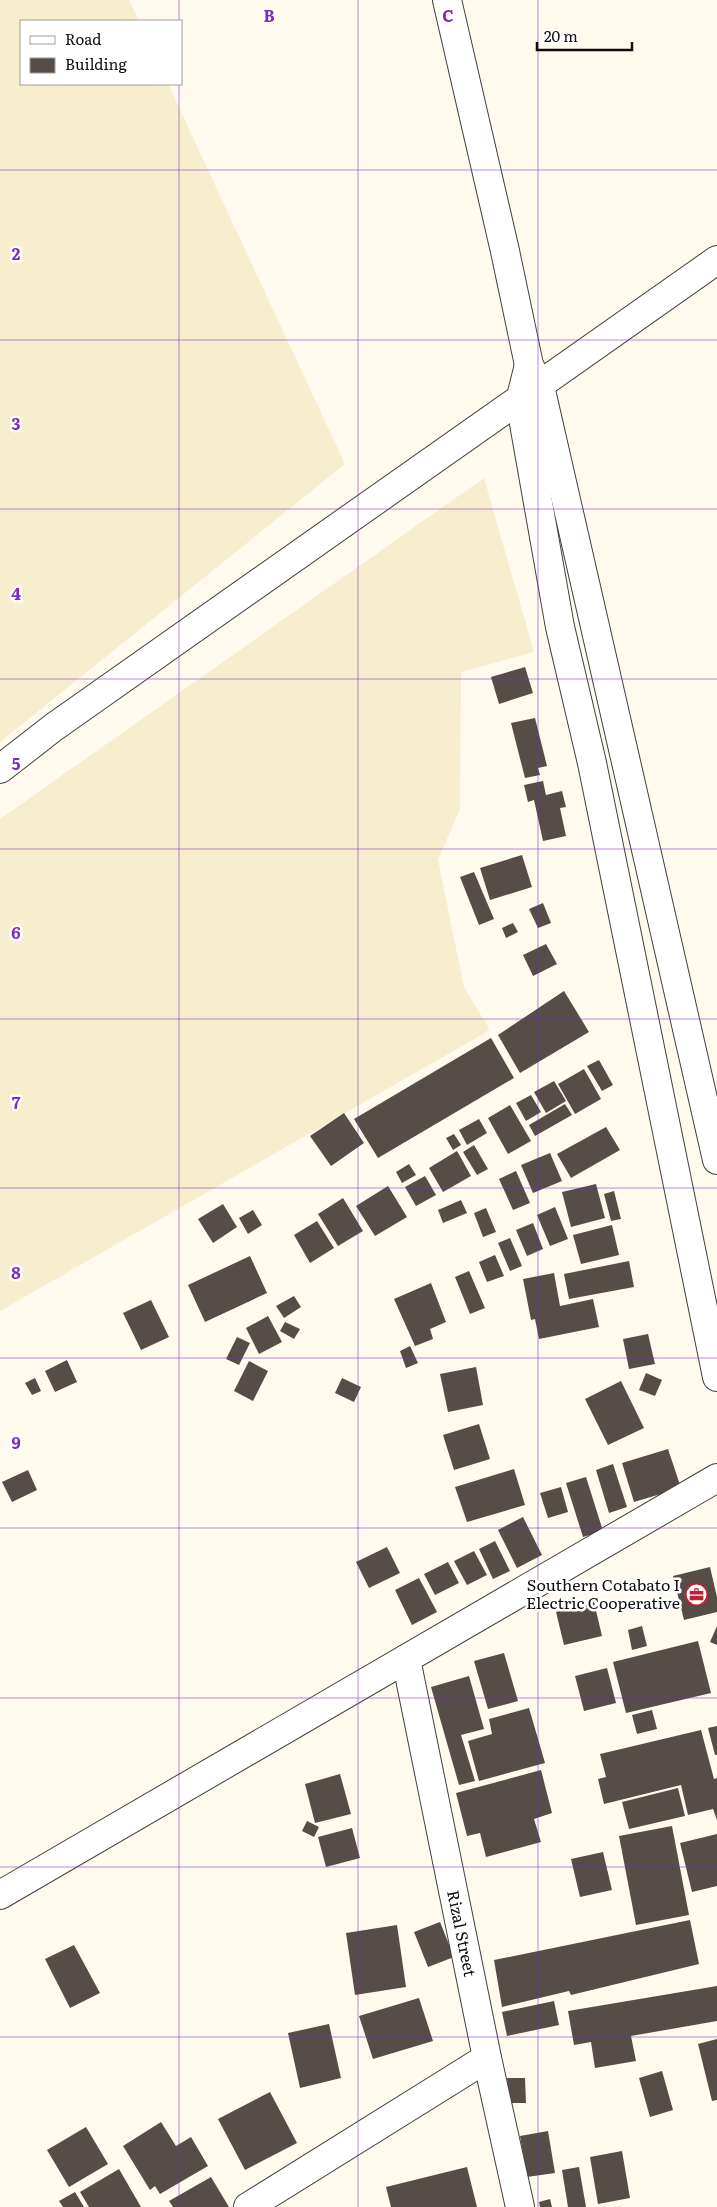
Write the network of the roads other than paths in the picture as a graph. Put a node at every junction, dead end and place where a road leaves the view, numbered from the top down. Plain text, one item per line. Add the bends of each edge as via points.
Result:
1 (447, 0) edge
2 (717, 260) edge
3 (530, 384) junction
4 (0, 769) edge
5 (680, 997) junction
6 (641, 1005) junction
7 (717, 1160) edge
8 (717, 1377) edge
9 (717, 1478) edge
10 (406, 1659) junction
11 (0, 1894) edge
12 (487, 2058) junction
13 (248, 2207) edge
14 (520, 2207) edge

1 - 3 street via 505,251
2 - 3 street
3 - 4 street
3 - 5 street
3 - 6 street via 560,627 592,763
5 - 6 street
5 - 7 street
6 - 8 street
9 - 10 street
10 - 11 street
10 - 12 street, Rizal Street
12 - 13 street
12 - 14 street, Rizal Street

